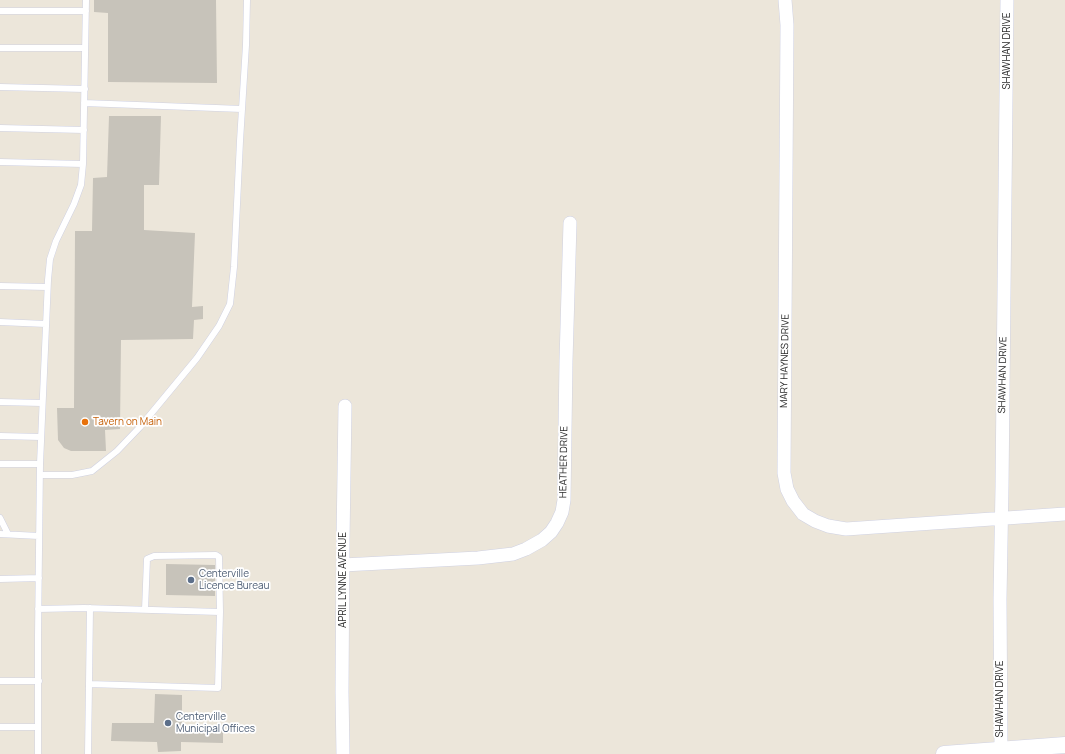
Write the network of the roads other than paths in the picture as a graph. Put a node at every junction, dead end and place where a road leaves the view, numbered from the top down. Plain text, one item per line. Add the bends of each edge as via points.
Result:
1 (86, 0) edge
2 (247, 0) edge
3 (785, 0) edge
4 (1007, 0) edge
5 (0, 11) edge
6 (86, 11) junction
7 (0, 48) edge
8 (85, 48) junction
9 (0, 87) edge
10 (85, 89) junction
11 (84, 103) junction
12 (242, 109) junction
13 (0, 128) edge
14 (84, 130) junction
15 (0, 162) edge
16 (84, 164) junction
17 (570, 223) dead end
18 (0, 286) edge
19 (47, 287) junction
20 (0, 322) edge
21 (46, 324) junction
22 (0, 402) edge
23 (42, 403) junction
24 (345, 406) dead end
25 (0, 436) edge
26 (41, 437) junction
27 (0, 464) edge
28 (40, 464) junction
29 (40, 475) junction
30 (1065, 514) edge
31 (0, 518) edge
32 (1002, 518) junction
33 (0, 534) edge
34 (8, 534) junction
35 (39, 536) junction
36 (343, 565) junction
37 (39, 578) junction
38 (0, 579) edge
39 (90, 608) junction
40 (38, 609) junction
41 (145, 610) junction
42 (220, 612) junction
43 (0, 681) edge
44 (38, 681) junction
45 (89, 684) junction
46 (0, 727) edge
47 (38, 727) junction
48 (1065, 745) edge
49 (1001, 753) edge
50 (38, 754) edge
51 (88, 754) edge
52 (343, 754) edge
53 (944, 754) edge

1 - 6 lane
2 - 12 lane
3 - 32 street, MARY HAYNES DRIVE via 787,40 784,472 787,489 803,514 828,526 846,529
4 - 32 street, SHAWHAN DRIVE
5 - 6 lane
6 - 8 lane
7 - 8 lane
8 - 10 lane
9 - 10 lane
10 - 11 lane
11 - 12 lane
11 - 14 lane
12 - 29 lane via 234,267 230,304 219,326 192,364 117,451 92,471 72,475
13 - 14 lane
14 - 16 lane
15 - 16 lane
16 - 19 lane via 81,185 50,259
17 - 36 street, HEATHER DRIVE via 564,500 557,523 542,540 526,550 513,554
18 - 19 lane
19 - 21 lane
20 - 21 lane
21 - 23 lane
22 - 23 lane
23 - 26 lane
24 - 36 street, APRIL LYNNE AVENUE
25 - 26 lane
26 - 28 lane
27 - 28 lane
28 - 29 lane
29 - 35 lane
30 - 32 street, MARY HAYNES DRIVE
31 - 34 lane
32 - 49 street, SHAWHAN DRIVE
33 - 34 lane
34 - 35 lane
35 - 37 lane
36 - 52 street, APRIL LYNNE AVENUE
37 - 38 lane
37 - 40 lane
39 - 40 lane
39 - 41 lane
39 - 45 lane
40 - 44 lane
41 - 42 lane
41 - 42 lane via 147,559 154,556 216,555 219,557
42 - 45 lane via 218,688
43 - 44 lane
44 - 47 lane
45 - 51 lane
46 - 47 lane
47 - 50 lane
48 - 49 street
49 - 53 street

